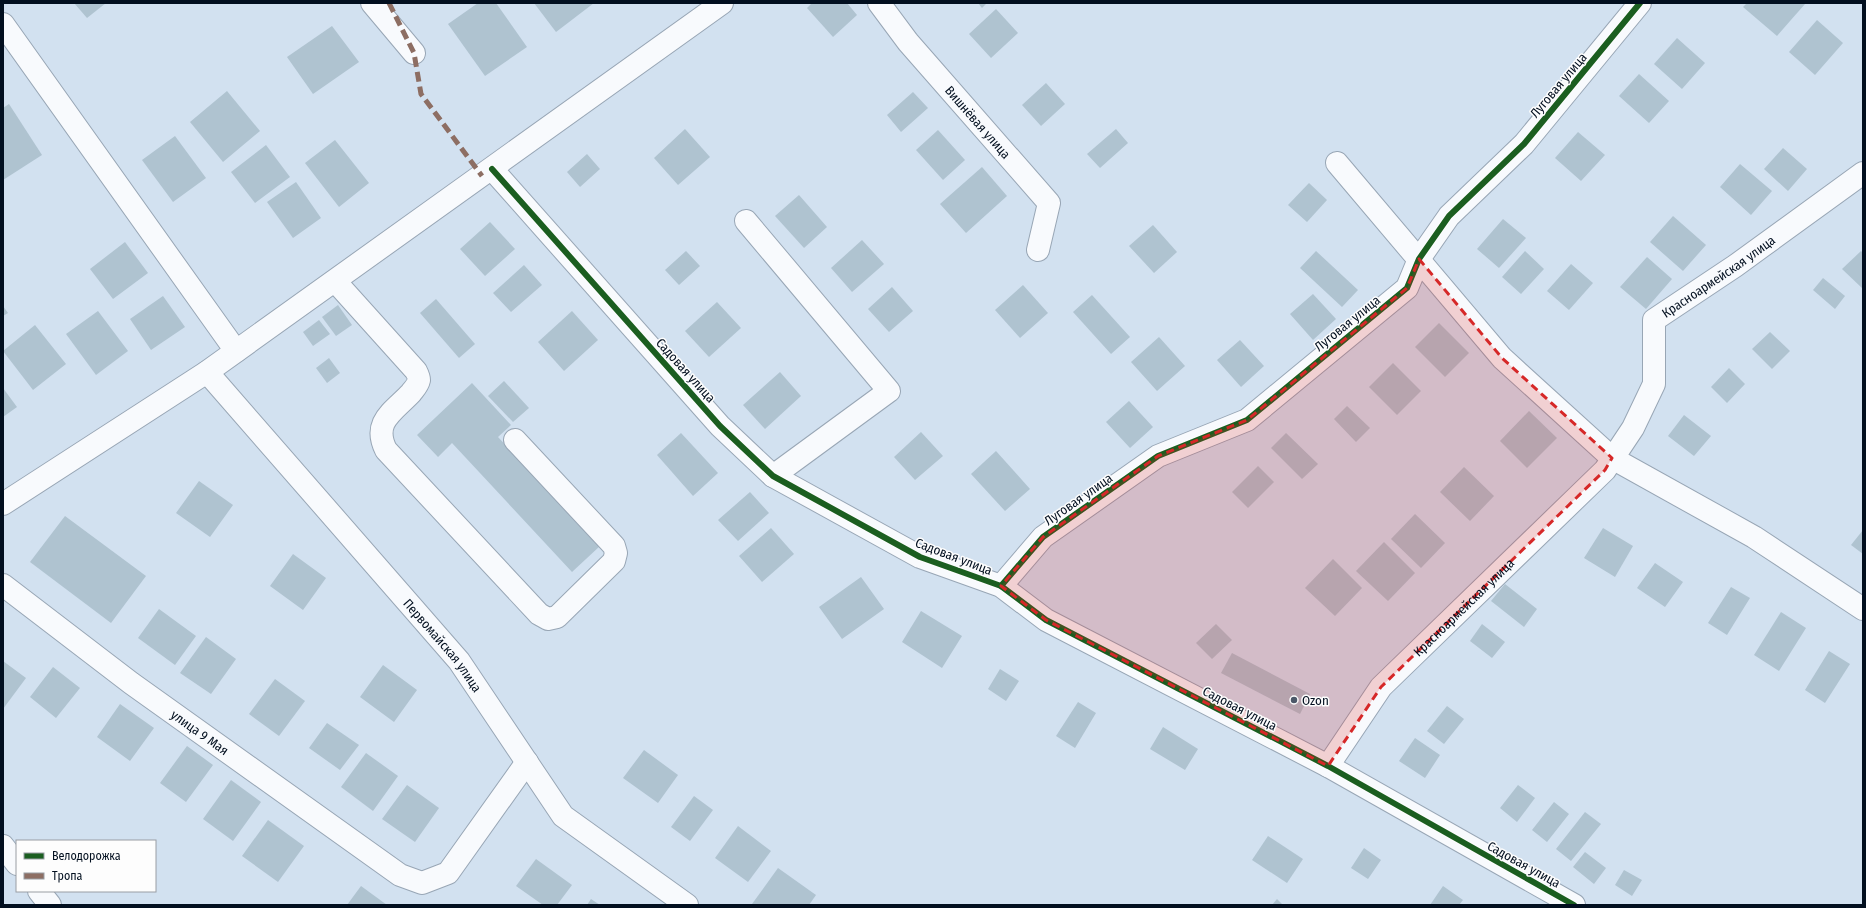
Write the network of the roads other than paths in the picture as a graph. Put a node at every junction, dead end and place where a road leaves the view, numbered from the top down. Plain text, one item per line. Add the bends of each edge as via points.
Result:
1 (372, 3) edge
2 (722, 3) edge
3 (879, 3) edge
4 (1640, 3) edge
5 (3, 24) edge
6 (414, 53) dead end
7 (1337, 163) dead end
8 (492, 169) junction
9 (1863, 173) edge
10 (746, 221) dead end
11 (1038, 250) dead end
12 (1419, 259) junction
13 (335, 281) junction
14 (236, 352) junction
15 (207, 372) junction
16 (515, 440) dead end
17 (1612, 458) junction
18 (774, 476) junction
19 (3, 504) edge
20 (3, 585) edge
21 (1001, 586) junction
22 (1863, 609) edge
23 (527, 762) junction
24 (1328, 766) junction
25 (3, 846) edge
26 (16, 863) edge
27 (40, 892) edge
28 (50, 905) edge
29 (687, 905) edge
30 (1574, 905) edge

1 - 6 street
2 - 8 street
3 - 11 street, Вишнёвая улица via 908,42 1049,203
4 - 12 street, Луговая улица via 1524,144 1449,216
5 - 14 street
7 - 12 street
8 - 13 street
8 - 18 street, Садовая улица via 720,426
9 - 17 street, Красноармейская улица via 1735,266 1654,320 1654,384 1633,428
10 - 18 street via 889,391
12 - 17 street via 1502,358
12 - 21 street, Луговая улица via 1408,288 1247,420 1158,456 1043,537
13 - 14 street
13 - 16 street via 416,371 419,379 417,387 385,420 380,429 381,441 386,450 539,614 548,619 557,617 614,561 616,553 614,546
14 - 15 street
15 - 19 street
15 - 23 street, Первомайская улица via 459,661
17 - 22 street via 1754,537
17 - 24 street, Красноармейская улица via 1605,470 1381,687
18 - 21 street, Садовая улица via 920,557
20 - 23 street, улица 9 Мая via 131,683 400,875 422,883 448,873
21 - 24 street, Садовая улица via 1046,620
23 - 29 street, Первомайская улица via 563,816
24 - 30 street, Садовая улица
25 - 26 street
27 - 28 street

